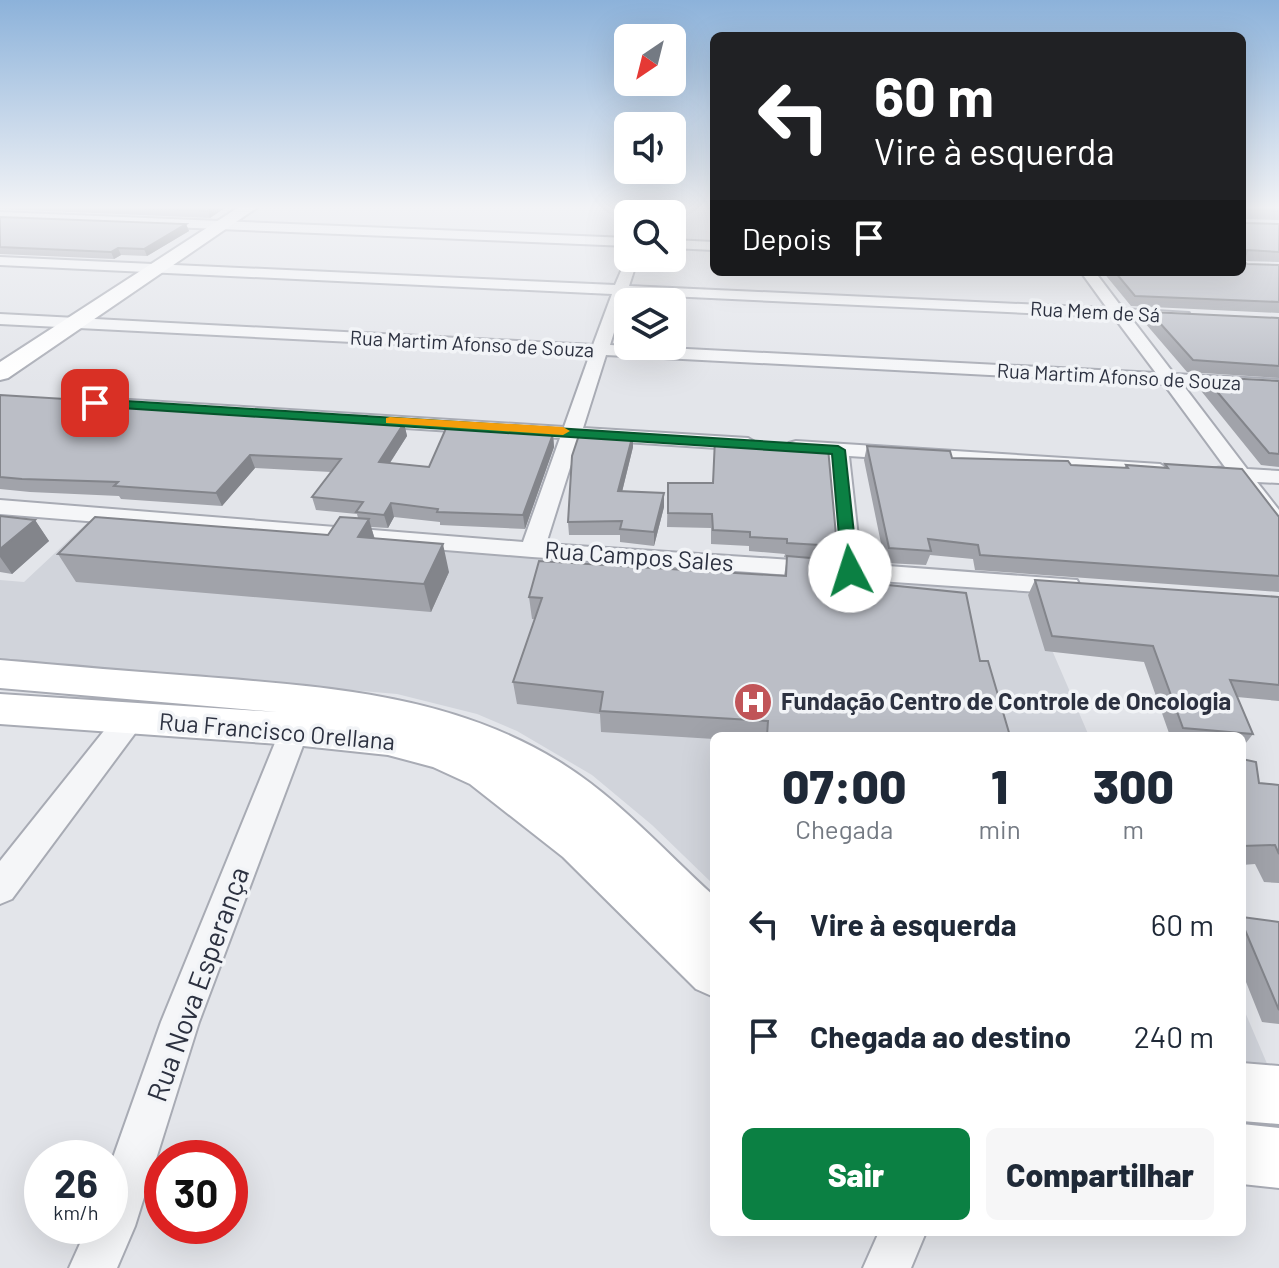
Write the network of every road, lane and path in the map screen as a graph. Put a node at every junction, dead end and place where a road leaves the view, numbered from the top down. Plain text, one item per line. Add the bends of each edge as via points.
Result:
1 (117, 266) edge
2 (161, 266) edge
3 (158, 268) junction
4 (1091, 276) edge
5 (614, 290) edge
6 (686, 293) edge
7 (614, 308) edge
8 (1121, 312) junction
9 (1200, 317) edge
10 (0, 319) edge
11 (75, 323) junction
12 (600, 350) junction
13 (0, 373) edge
14 (1170, 380) junction
15 (1279, 385) edge
16 (64, 401) edge
17 (572, 431) junction
18 (838, 450) junction
19 (1239, 475) junction
20 (1279, 477) edge
21 (0, 507) edge
22 (1279, 525) edge
23 (532, 550) junction
24 (850, 571) junction
25 (1088, 588) edge
26 (0, 674) edge
27 (0, 709) edge
28 (300, 715) junction
29 (129, 720) junction
30 (451, 741) junction
31 (0, 888) edge
32 (710, 924) edge
33 (710, 967) edge
34 (1246, 1092) edge
35 (1279, 1095) edge
36 (1246, 1154) edge
37 (1279, 1158) edge
38 (901, 1236) edge
39 (93, 1268) edge
40 (887, 1268) edge

1 - 3 street, Rua Mem de Sá
2 - 3 street
3 - 5 street, Rua Mem de Sá
3 - 11 street
4 - 8 street
6 - 8 street, Rua Mem de Sá
7 - 12 street
8 - 9 street, Rua Mem de Sá
8 - 14 street
10 - 11 street, Rua Martim Afonso de Souza
11 - 12 street, Rua Martim Afonso de Souza
11 - 13 street
12 - 14 street, Rua Martim Afonso de Souza
12 - 17 street
14 - 15 street, Rua Martim Afonso de Souza
14 - 19 street
16 - 17 street
17 - 18 street
17 - 23 street
18 - 19 street
18 - 24 street
19 - 20 street
19 - 22 street
21 - 23 street, Rua Campos Sales
23 - 24 street, Rua Campos Sales
24 - 25 street, Rua Campos Sales
26 - 28 street, Rua Francisco Orellana
27 - 29 street, Rua Francisco Orellana
28 - 29 street, Rua Francisco Orellana
28 - 30 street, Rua Francisco Orellana via 388,739
28 - 39 street, Rua Nova Esperança via 180,1022
29 - 31 street
30 - 32 street, Rua Francisco Orellana via 496,745 545,775
30 - 33 street, Rua Francisco Orellana via 579,843
34 - 35 street
36 - 37 street
38 - 40 street

